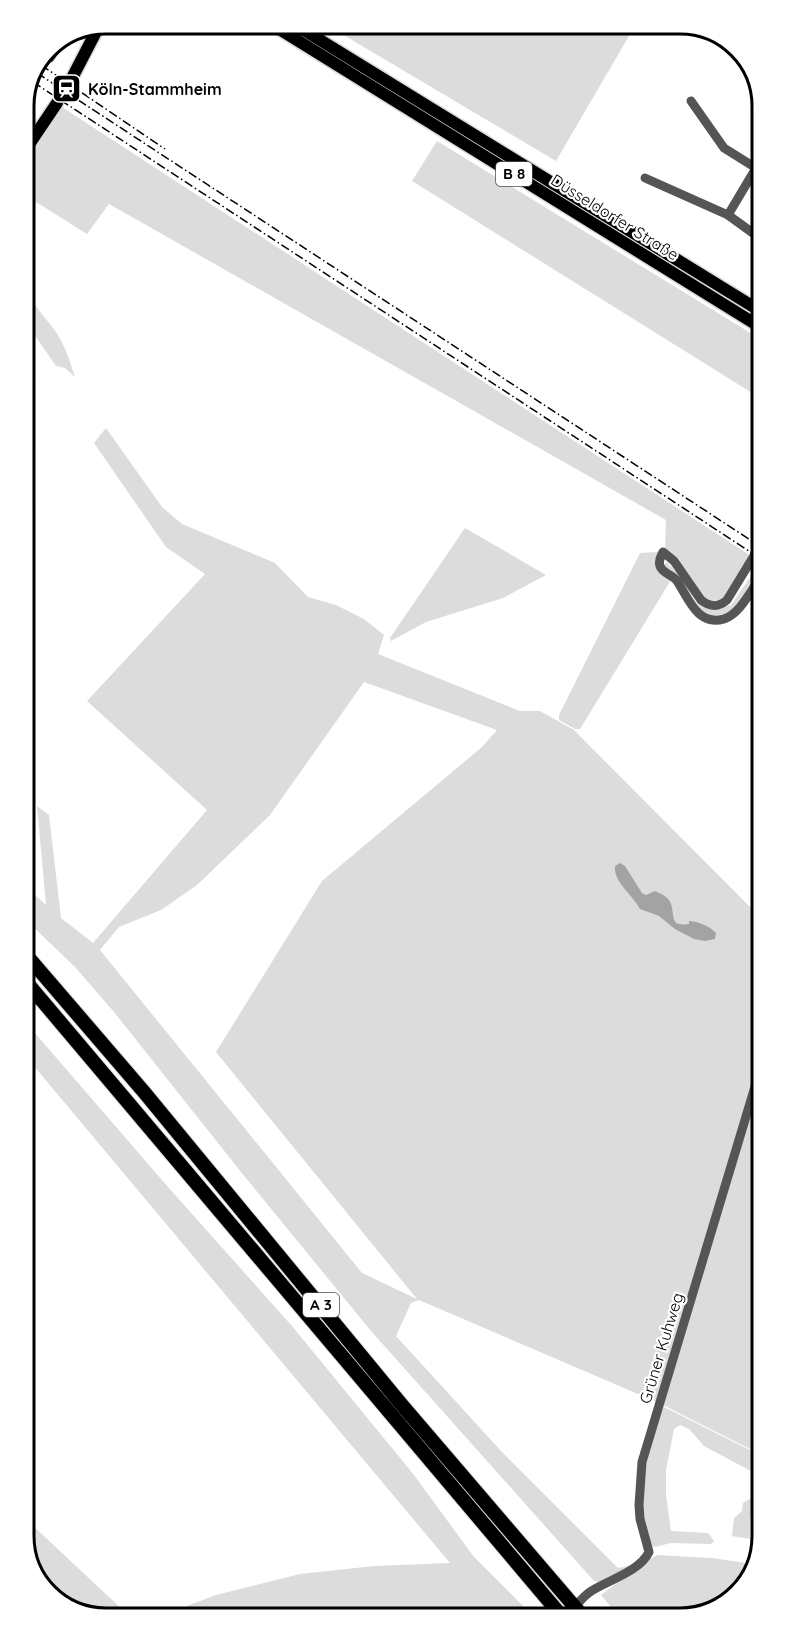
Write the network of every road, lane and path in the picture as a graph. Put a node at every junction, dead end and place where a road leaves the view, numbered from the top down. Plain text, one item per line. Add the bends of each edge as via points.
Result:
1 (289, 35) edge
2 (312, 35) edge
3 (94, 36) edge
4 (71, 80) tunnel mouth
5 (691, 101) dead end
6 (57, 103) tunnel mouth
7 (35, 136) edge
8 (752, 166) edge
9 (752, 175) edge
10 (645, 178) dead end
11 (728, 214) junction
12 (752, 232) edge
13 (752, 306) edge
14 (752, 322) edge
15 (752, 559) edge
16 (752, 589) edge
17 (35, 965) edge
18 (35, 992) edge
19 (752, 1097) edge
20 (554, 1608) edge
21 (579, 1608) edge

1 - 14 main road, Düsseldorfer Straße / B 8
2 - 13 main road, Düsseldorfer Straße / B 8
3 - 4 main road
5 - 8 street via 724,148
6 - 7 main road
9 - 11 street
10 - 11 street
11 - 12 street
15 - 16 street, bridge via 727,600 715,606 701,600 671,557 663,552 660,562 662,570 676,580 693,609 704,618 724,619 732,615
17 - 21 highway, A 3 via 401,1404
18 - 20 highway, A 3
19 - 21 street, Grüner Kuhweg via 642,1462 640,1519 649,1552 637,1566 592,1590

